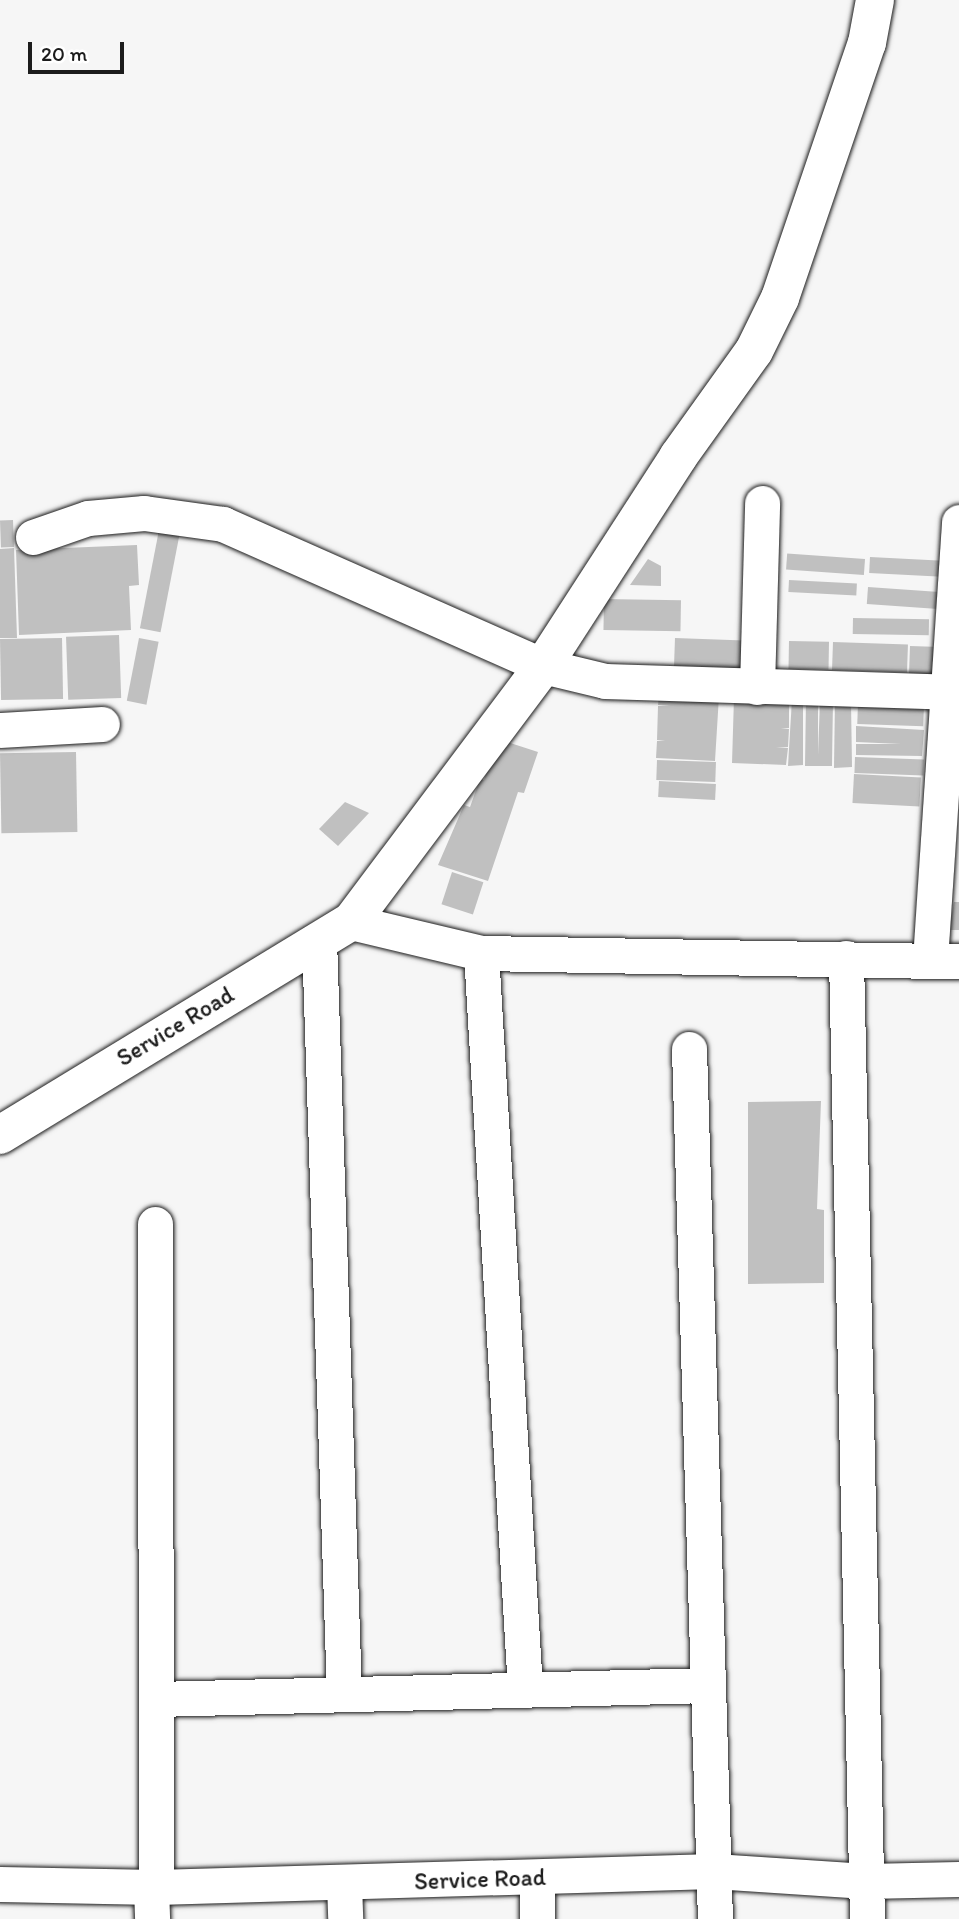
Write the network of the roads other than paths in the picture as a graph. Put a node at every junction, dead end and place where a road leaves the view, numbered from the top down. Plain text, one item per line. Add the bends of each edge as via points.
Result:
1 (875, 0) edge
2 (762, 503) dead end
3 (959, 522) edge
4 (33, 537) dead end
5 (544, 666) junction
6 (757, 687) junction
7 (950, 692) junction
8 (102, 724) dead end
9 (0, 730) edge
10 (335, 931) junction
11 (481, 953) junction
12 (846, 958) junction
13 (945, 960) edge
14 (689, 1049) dead end
15 (0, 1135) edge
16 (155, 1224) dead end
17 (708, 1685) junction
18 (525, 1689) junction
19 (344, 1694) junction
20 (156, 1699) junction
21 (713, 1871) junction
22 (537, 1878) junction
23 (959, 1879) edge
24 (866, 1881) junction
25 (344, 1883) junction
26 (0, 1884) edge
27 (153, 1898) edge
28 (345, 1919) edge
29 (537, 1919) edge
30 (715, 1919) edge
31 (867, 1919) edge

1 - 5 street via 867,43 780,298 754,351 678,457
2 - 6 street
3 - 7 street
4 - 5 street via 88,518 144,513 223,524
5 - 6 street via 605,681
5 - 10 street
6 - 7 street
7 - 13 street
8 - 9 street
10 - 11 street
10 - 15 street, Service Road
10 - 19 street
11 - 12 street
11 - 18 street
12 - 13 street
12 - 24 street
14 - 17 street
16 - 20 street
17 - 18 street
17 - 21 street
18 - 19 street
19 - 20 street
20 - 27 street
21 - 22 street, Service Road
21 - 24 street, Service Road
21 - 30 street
22 - 25 street, Service Road
22 - 29 street
23 - 24 street, Service Road
24 - 31 street
25 - 27 street, Service Road
25 - 28 street
26 - 27 street, Service Road

